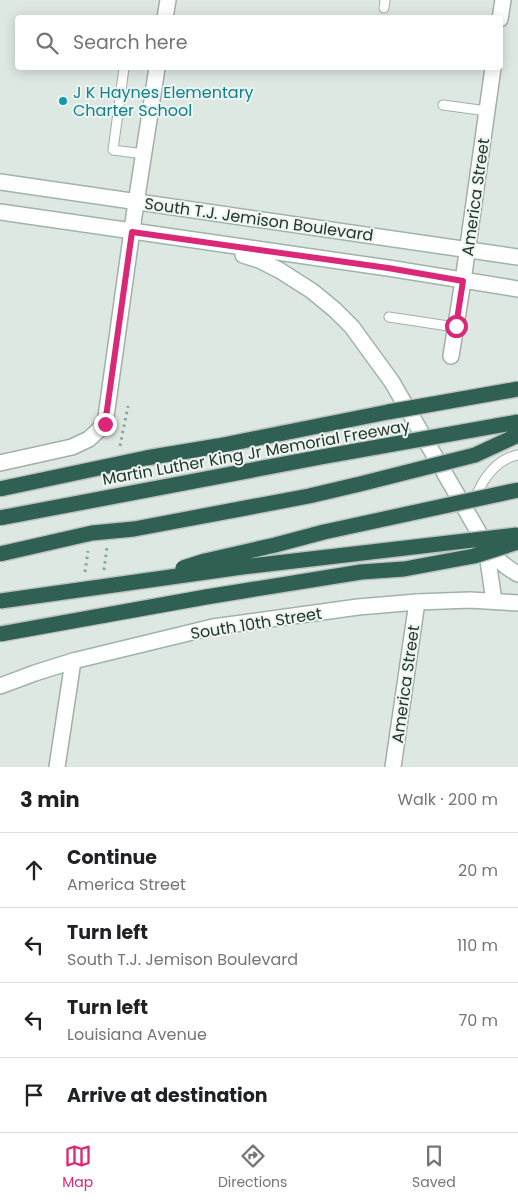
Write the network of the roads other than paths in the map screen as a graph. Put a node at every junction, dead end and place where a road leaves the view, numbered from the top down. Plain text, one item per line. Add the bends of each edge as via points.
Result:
1 (168, 0) edge
2 (503, 0) edge
3 (166, 15) edge
4 (501, 15) edge
5 (124, 70) edge
6 (157, 70) edge
7 (493, 70) edge
8 (443, 105) dead end
9 (487, 111) junction
10 (144, 154) junction
11 (0, 182) edge
12 (136, 202) junction
13 (0, 212) edge
14 (132, 232) junction
15 (208, 243) junction
16 (467, 249) junction
17 (518, 256) edge
18 (463, 281) junction
19 (518, 289) edge
20 (389, 316) dead end
21 (456, 326) junction
22 (451, 356) dead end
23 (518, 389) edge
24 (518, 422) edge
25 (518, 435) edge
26 (518, 456) edge
27 (0, 462) edge
28 (0, 489) edge
29 (518, 490) edge
30 (462, 503) junction
31 (0, 518) edge
32 (518, 535) edge
33 (518, 542) edge
34 (486, 545) junction
35 (0, 554) edge
36 (518, 574) edge
37 (136, 582) junction
38 (0, 601) edge
39 (494, 601) junction
40 (417, 602) junction
41 (518, 603) edge
42 (0, 634) edge
43 (73, 661) junction
44 (0, 686) edge
45 (57, 767) edge
46 (393, 767) edge

1 - 3 main road
2 - 4 main road
5 - 10 lane via 113,150
6 - 10 main road
7 - 9 main road, America Street
8 - 9 lane
9 - 16 main road, America Street
10 - 12 main road
11 - 12 main road, South T.J. Jemison Boulevard
12 - 14 main road
12 - 16 main road, South T.J. Jemison Boulevard
13 - 14 main road, South T.J. Jemison Boulevard
14 - 15 main road, South T.J. Jemison Boulevard
14 - 27 main road via 105,424 89,439 72,447
15 - 18 main road, South T.J. Jemison Boulevard
15 - 30 main road via 279,270 336,310 392,382
16 - 17 main road, South T.J. Jemison Boulevard
16 - 18 main road, America Street
18 - 19 main road, South T.J. Jemison Boulevard
18 - 21 main road, America Street
20 - 21 lane
21 - 22 main road, America Street
23 - 28 highway, bridge via 146,458
24 - 31 highway, Martin Luther King Jr Memorial Freeway, bridge
25 - 35 highway, bridge via 475,455 309,496 134,529 92,533
26 - 30 lane via 495,466 477,495
29 - 37 highway, bridge via 324,532 205,561
30 - 34 main road
32 - 37 highway, bridge
33 - 42 highway, bridge via 474,556 404,569 361,572
34 - 36 main road via 496,559
34 - 39 main road
37 - 38 highway, bridge
39 - 40 main road, South 10th Street
39 - 41 main road, South 10th Street
40 - 43 main road, South 10th Street via 213,627
40 - 46 main road, America Street
43 - 44 main road, South 10th Street
43 - 45 main road

